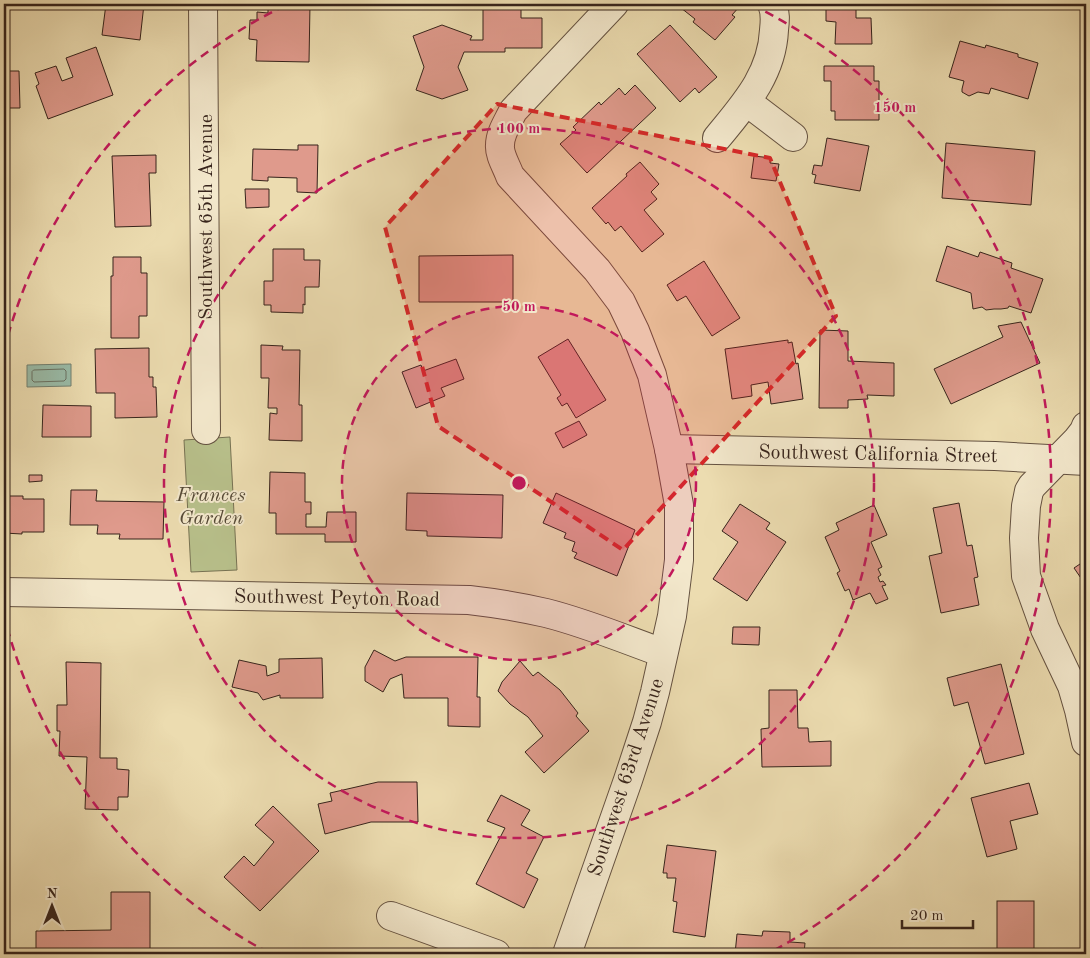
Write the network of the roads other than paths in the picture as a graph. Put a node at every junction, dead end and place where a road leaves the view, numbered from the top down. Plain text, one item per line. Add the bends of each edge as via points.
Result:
1 (203, 4) edge
2 (614, 4) edge
3 (772, 4) edge
4 (747, 102) junction
5 (793, 137) dead end
6 (717, 138) dead end
7 (1086, 426) edge
8 (206, 430) dead end
9 (669, 448) junction
10 (1057, 460) junction
11 (1086, 461) edge
12 (4, 592) edge
13 (663, 653) junction
14 (1086, 742) edge
15 (391, 916) dead end
16 (496, 954) edge
17 (567, 954) edge

1 - 8 street, Southwest 65th Avenue
2 - 9 street, Southwest 63rd Avenue via 513,111 500,147 510,176 597,270 621,302 652,375
3 - 4 street via 775,12 774,44 761,80
4 - 5 street
4 - 6 street
7 - 10 street
9 - 10 street, Southwest California Street
9 - 13 street, Southwest 63rd Avenue via 679,505 679,560 672,616
10 - 11 street, Southwest California Street
10 - 14 street via 1029,492 1024,538 1026,576 1045,629 1072,686
12 - 13 street, Southwest Peyton Road via 469,600 508,605 575,621
13 - 17 street, Southwest 63rd Avenue via 647,722
15 - 16 street

